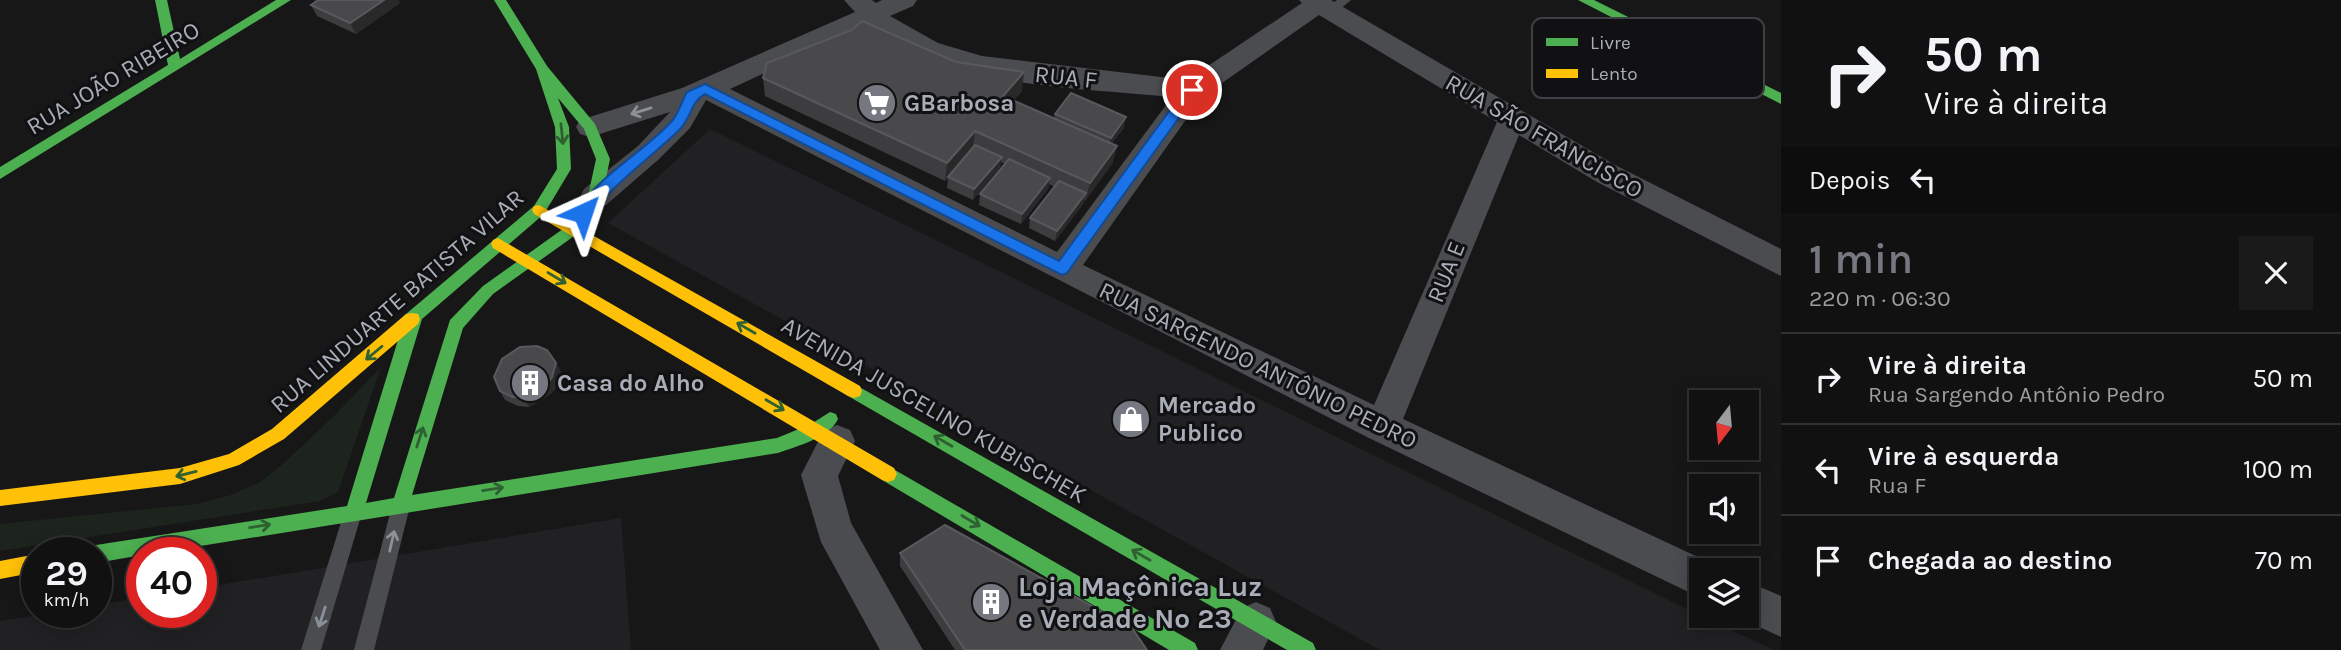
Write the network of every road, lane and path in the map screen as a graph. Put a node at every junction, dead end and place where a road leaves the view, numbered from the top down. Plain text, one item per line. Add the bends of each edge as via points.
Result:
1 (161, 0) edge
2 (285, 0) edge
3 (500, 0) edge
4 (904, 0) edge
5 (1584, 0) edge
6 (1326, 4) edge
7 (864, 7) edge
8 (1620, 18) edge
9 (175, 67) junction
10 (542, 69) junction
11 (1192, 90) junction
12 (1764, 90) edge
13 (699, 92) junction
14 (1781, 99) edge
15 (1512, 119) junction
16 (590, 127) junction
17 (0, 174) edge
18 (595, 197) junction
19 (539, 210) junction
20 (572, 230) junction
21 (498, 244) junction
22 (530, 262) junction
23 (1781, 264) edge
24 (1062, 269) junction
25 (415, 318) junction
26 (863, 395) junction
27 (1382, 427) junction
28 (827, 435) junction
29 (0, 498) edge
30 (401, 503) junction
31 (354, 511) junction
32 (112, 551) edge
33 (21, 567) edge
34 (0, 570) edge
35 (1689, 573) edge
36 (1759, 606) edge
37 (1781, 617) edge
38 (1249, 636) edge
39 (311, 650) edge
40 (364, 650) edge
41 (902, 650) edge
42 (1188, 650) edge
43 (1306, 650) edge

1 - 9 street
2 - 9 street, RUA JOÃO RIBEIRO
3 - 10 street
4 - 7 street
5 - 8 street
6 - 11 street
6 - 15 street, RUA SÃO FRANCISCO
7 - 11 street, RUA F via 909,41 961,62
7 - 13 street
9 - 17 street, RUA JOÃO RIBEIRO
10 - 16 street
10 -> 19 street, RUA LINDUARTE BATISTA VILAR via 562,127 564,169
11 - 24 street
12 - 14 street
13 -> 16 street
13 - 18 street via 680,121
13 - 24 street, RUA SARGENDO ANTÔNIO PEDRO
15 - 23 street, RUA SÃO FRANCISCO
15 - 27 street, RUA E
16 - 18 street via 603,159
18 - 20 street
19 - 20 street, AVENIDA JUSCELINO KUBISCHEK
19 - 21 street, RUA LINDUARTE BATISTA VILAR
20 - 22 street
26 -> 20 street, AVENIDA JUSCELINO KUBISCHEK
21 - 22 street
21 - 25 street, RUA LINDUARTE BATISTA VILAR
22 -> 28 street
30 -> 22 street via 456,325 488,290
24 - 27 street, RUA SARGENDO ANTÔNIO PEDRO
25 -> 29 street, RUA LINDUARTE BATISTA VILAR via 278,434 233,460 180,476
25 - 31 street
26 - 28 street
38 -> 26 street, AVENIDA JUSCELINO KUBISCHEK
27 - 35 street, RUA SARGENDO ANTÔNIO PEDRO
30 -> 28 street
28 - 41 street via 819,475 834,529
28 -> 42 street
30 - 31 street
40 -> 30 lane
32 -> 31 street
31 -> 39 lane
33 - 34 street
36 - 37 street
38 - 43 street, AVENIDA JUSCELINO KUBISCHEK

